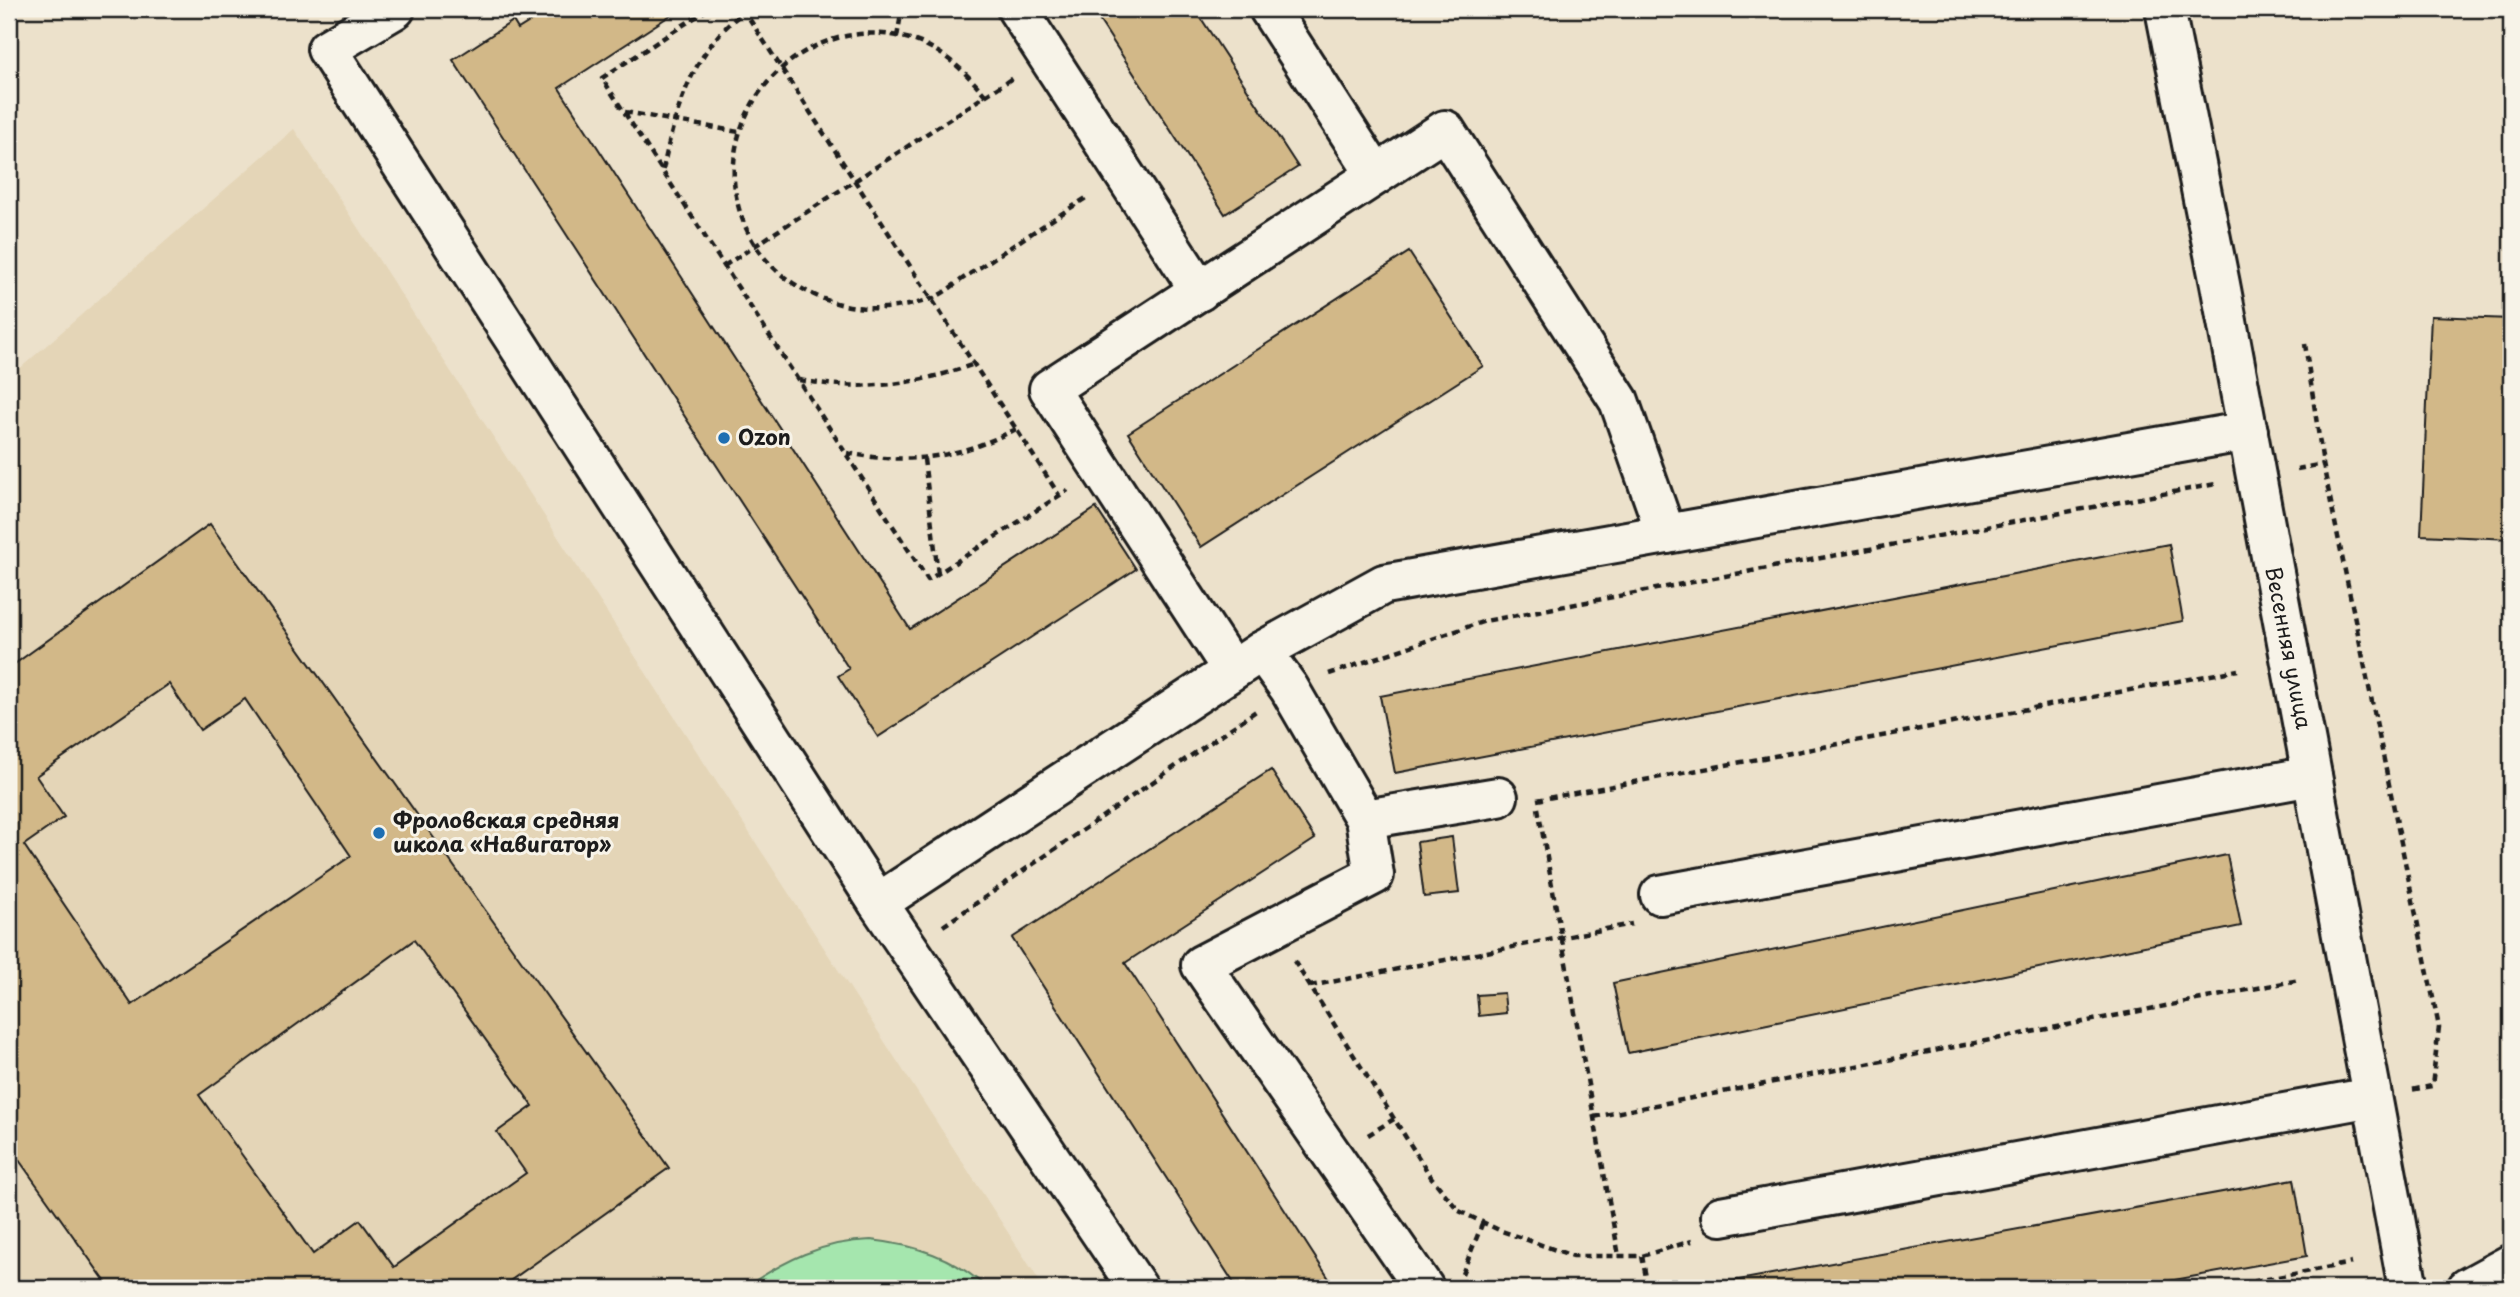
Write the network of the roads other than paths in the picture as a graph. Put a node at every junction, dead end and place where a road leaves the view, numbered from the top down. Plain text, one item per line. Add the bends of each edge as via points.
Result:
1 (396, 9) edge
2 (1017, 9) edge
3 (1269, 9) edge
4 (2165, 9) edge
5 (1376, 175) junction
6 (1200, 291) junction
7 (2248, 430) junction
8 (1666, 534) junction
9 (1247, 660) junction
10 (2312, 776) junction
11 (1498, 797) dead end
12 (1365, 819) junction
13 (1660, 895) dead end
14 (878, 903) junction
15 (2372, 1097) junction
16 (1721, 1216) road end
17 (2511, 1264) edge
18 (1138, 1288) edge
19 (1424, 1288) edge
20 (2407, 1288) edge
21 (2467, 1288) edge

1 - 14 street via 327,50
2 - 6 street
3 - 5 street
4 - 7 street, Весенняя улица
5 - 6 street
5 - 8 street via 1445,130 1619,401
6 - 9 street via 1049,389 1101,468
7 - 8 street
7 - 10 street, Весенняя улица
8 - 9 street via 1384,584
9 - 12 street via 1289,688
9 - 14 street
10 - 13 street
10 - 15 street, Весенняя улица
11 - 12 street
12 - 19 street via 1374,876 1201,965
14 - 18 street
15 - 16 street
15 - 20 street, Весенняя улица
17 - 21 street

